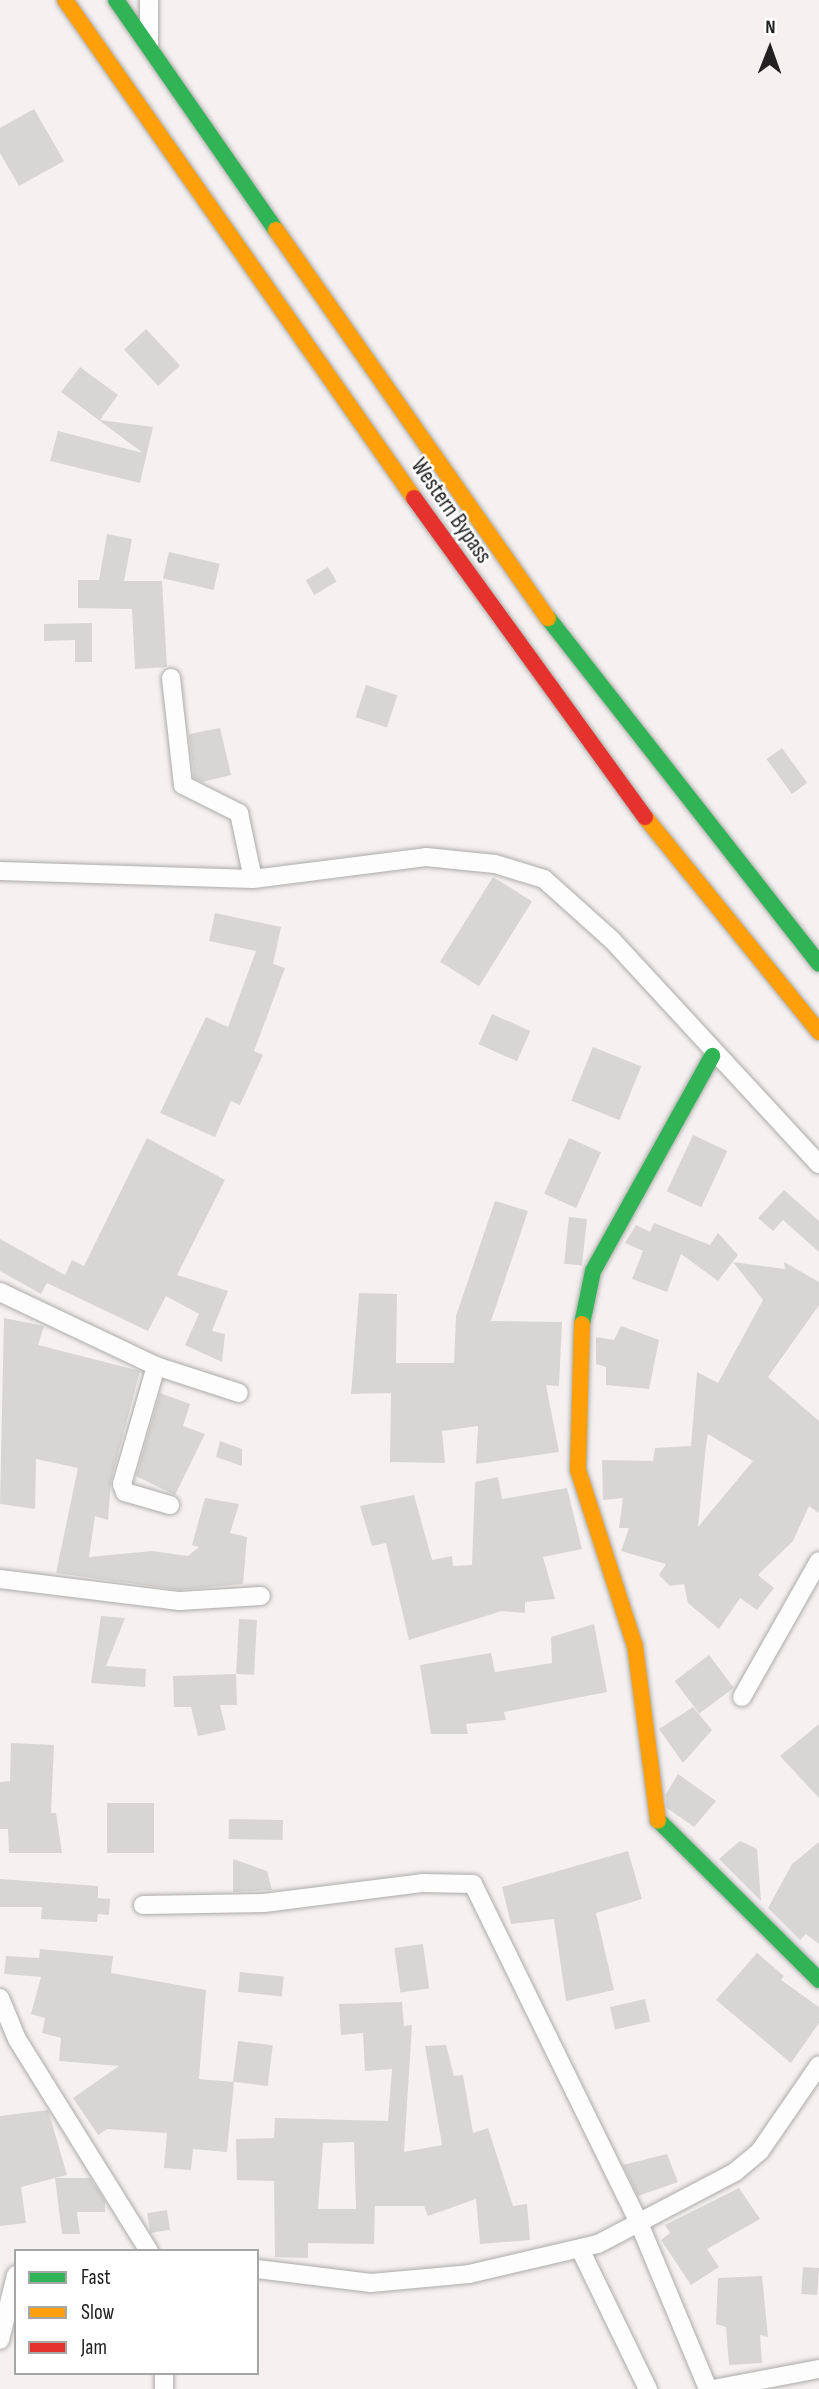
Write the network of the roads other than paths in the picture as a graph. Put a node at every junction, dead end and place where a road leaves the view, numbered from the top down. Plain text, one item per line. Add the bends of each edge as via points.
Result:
1 (65, 0) edge
2 (116, 0) edge
3 (149, 0) edge
4 (149, 48) junction
5 (171, 678) dead end
6 (0, 871) edge
7 (253, 879) junction
8 (819, 963) edge
9 (819, 1032) edge
10 (712, 1056) junction
11 (819, 1164) edge
12 (0, 1292) edge
13 (156, 1366) junction
14 (239, 1392) dead end
15 (170, 1506) dead end
16 (819, 1561) edge
17 (0, 1579) edge
18 (261, 1596) dead end
19 (742, 1697) dead end
20 (143, 1905) dead end
21 (819, 1980) edge
22 (0, 1998) edge
23 (819, 2064) edge
24 (639, 2223) junction
25 (148, 2249) edge
26 (580, 2249) junction
27 (259, 2269) edge
28 (14, 2281) edge
29 (0, 2340) edge
30 (819, 2369) edge
31 (648, 2389) edge
32 (708, 2389) edge
33 (715, 2389) edge

1 - 9 main road, Western Bypass via 517,646
2 - 4 main road, Western Bypass
3 - 4 street
4 - 8 main road, Western Bypass via 588,676
5 - 7 street via 183,785 239,813
6 - 7 street
7 - 10 street via 426,857 495,864 544,879 612,940
10 - 11 street
10 - 21 main road via 593,1271 582,1314 578,1470 635,1647 658,1827
12 - 13 street
13 - 14 street
13 - 15 street via 121,1485 125,1492
16 - 19 street
17 - 18 street via 180,1601
20 - 24 street via 264,1903 409,1885 473,1884
22 - 25 street via 17,2039
23 - 24 street via 760,2151 735,2172
24 - 26 street
24 - 32 street
26 - 27 street via 469,2274 371,2283
26 - 31 street
28 - 29 street
30 - 33 street

